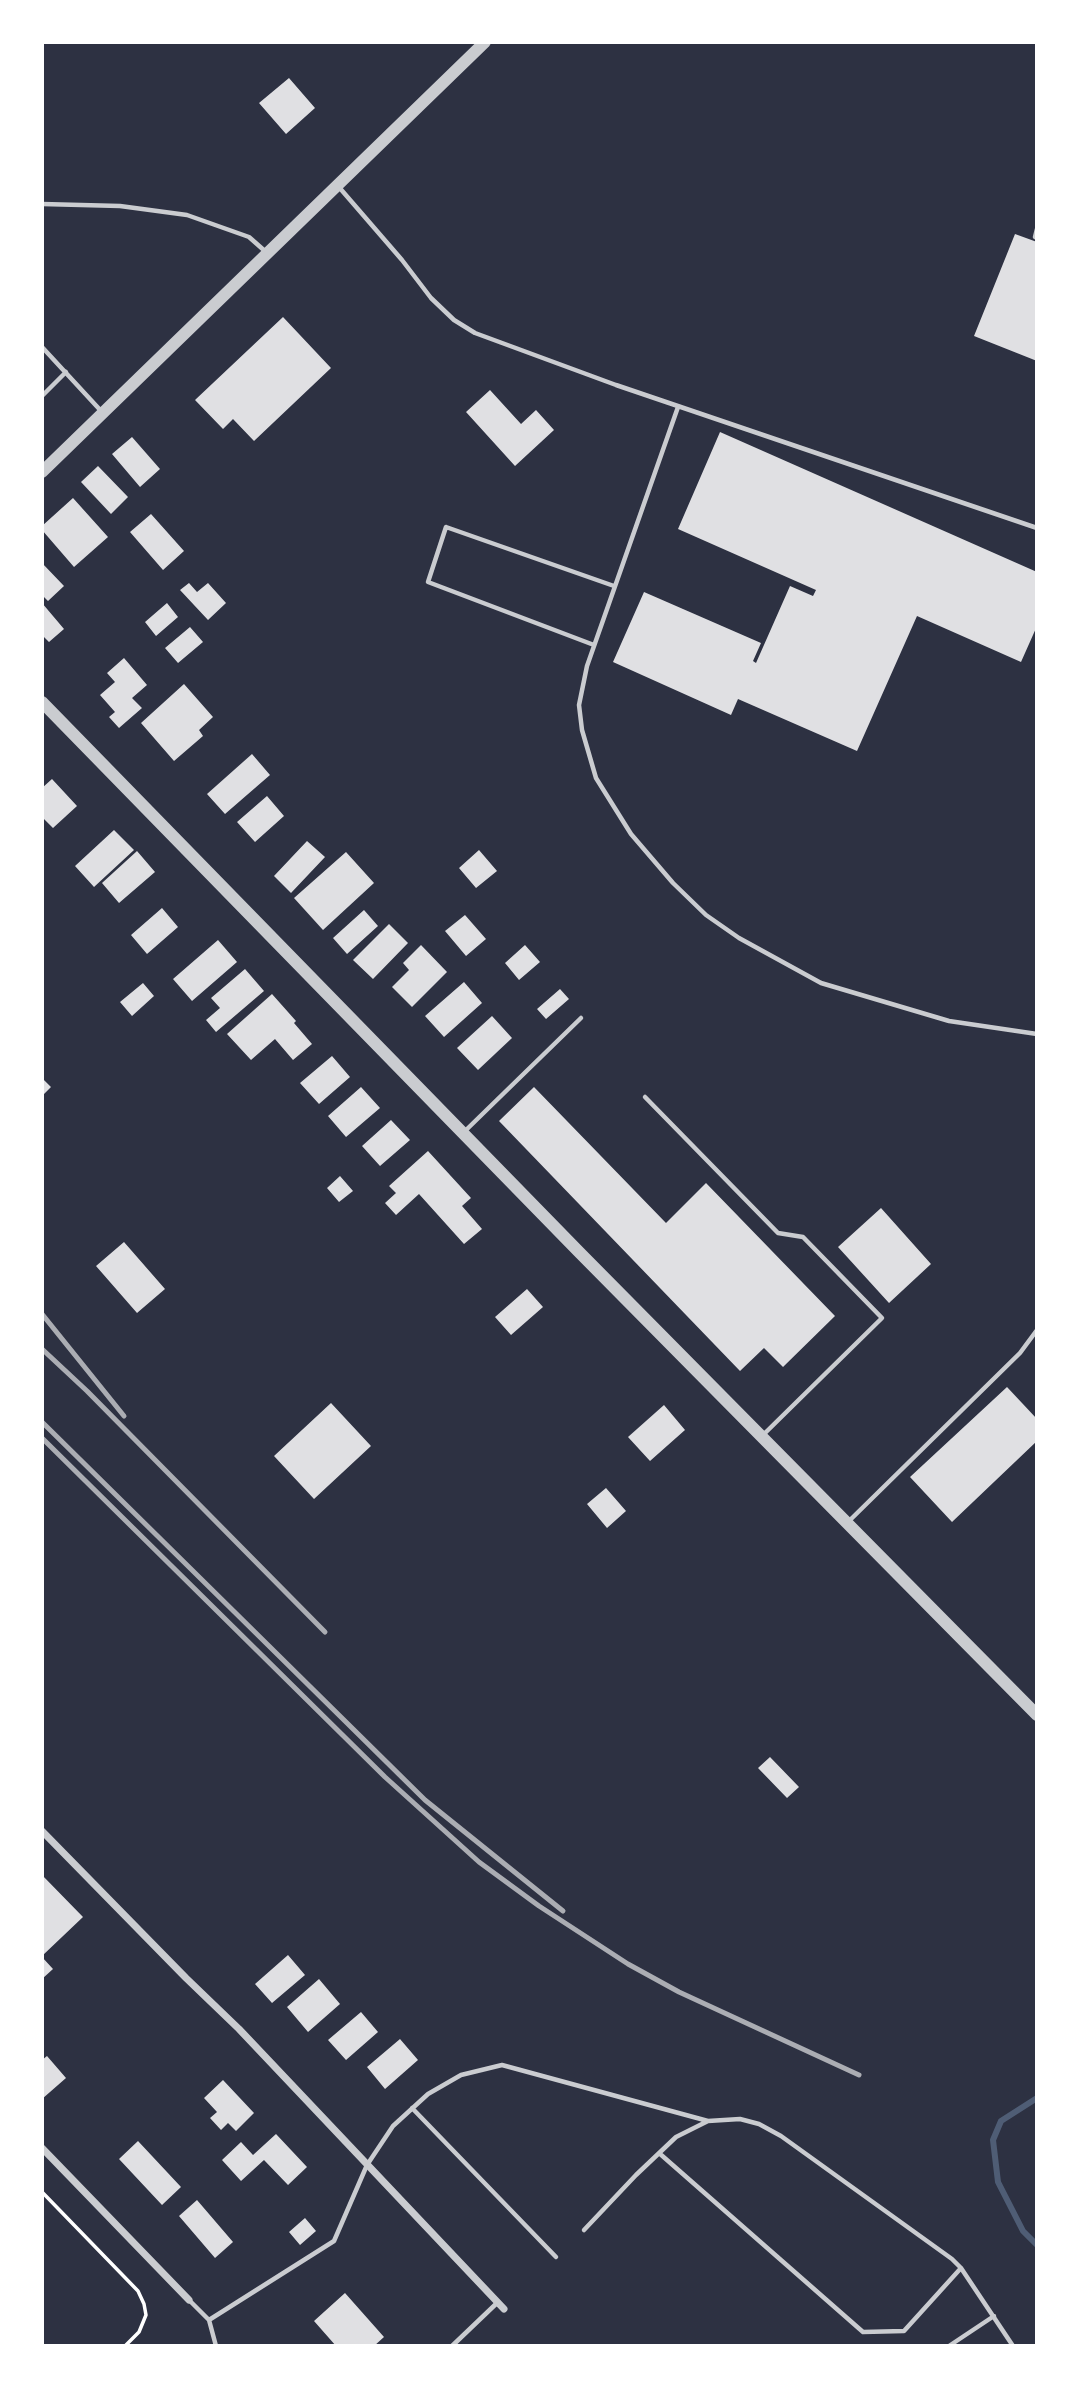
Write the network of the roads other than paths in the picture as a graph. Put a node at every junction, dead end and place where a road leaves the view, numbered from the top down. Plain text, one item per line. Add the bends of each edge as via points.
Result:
1 (485, 42) edge
2 (338, 185) junction
3 (42, 204) edge
4 (1037, 229) edge
5 (1037, 237) edge
6 (267, 253) junction
7 (42, 347) edge
8 (66, 373) junction
9 (42, 396) edge
10 (678, 407) junction
11 (103, 413) junction
12 (42, 472) edge
13 (1037, 528) edge
14 (614, 586) junction
15 (594, 645) junction
16 (42, 702) edge
17 (582, 1018) dead end
18 (1037, 1034) edge
19 (645, 1097) dead end
20 (463, 1133) junction
21 (1037, 1330) edge
22 (761, 1436) junction
23 (847, 1522) junction
24 (1037, 1715) edge
25 (42, 1831) edge
26 (412, 2108) junction
27 (708, 2121) junction
28 (42, 2148) edge
29 (659, 2153) junction
30 (367, 2165) junction
31 (584, 2230) dead end
32 (556, 2257) dead end
33 (961, 2268) junction
34 (190, 2300) joint
35 (498, 2302) junction
36 (504, 2309) dead end
37 (993, 2316) junction
38 (209, 2320) junction
39 (216, 2346) edge
40 (452, 2346) edge
41 (949, 2346) edge
42 (1013, 2346) edge

1 - 2 street
2 - 6 street
2 - 10 lane via 454,320 475,332
3 - 6 lane via 120,206 187,215 249,237
4 - 5 lane
6 - 11 street
7 - 8 lane
8 - 9 lane
8 - 11 lane
10 - 13 lane
10 - 14 lane
11 - 12 street
14 - 15 lane
14 - 15 lane via 446,527 428,582
15 - 18 lane via 579,705 596,778 631,834 706,915 821,983 949,1021
16 - 20 street
17 - 20 lane
19 - 22 lane via 778,1233 803,1237 882,1318
20 - 22 street
21 - 23 lane via 1020,1353
22 - 23 street
23 - 24 street
25 - 30 street
26 - 27 lane via 461,2075 502,2065
26 - 30 lane via 393,2126
26 - 32 lane
27 - 29 lane via 676,2137
27 - 33 lane via 740,2119 781,2136
28 - 34 street
29 - 31 lane
29 - 33 lane via 863,2332 904,2331
30 - 35 street
30 - 38 lane via 334,2241
33 - 37 lane
34 - 38 lane
35 - 36 street
35 - 40 lane
37 - 41 lane
37 - 42 lane
38 - 39 lane

